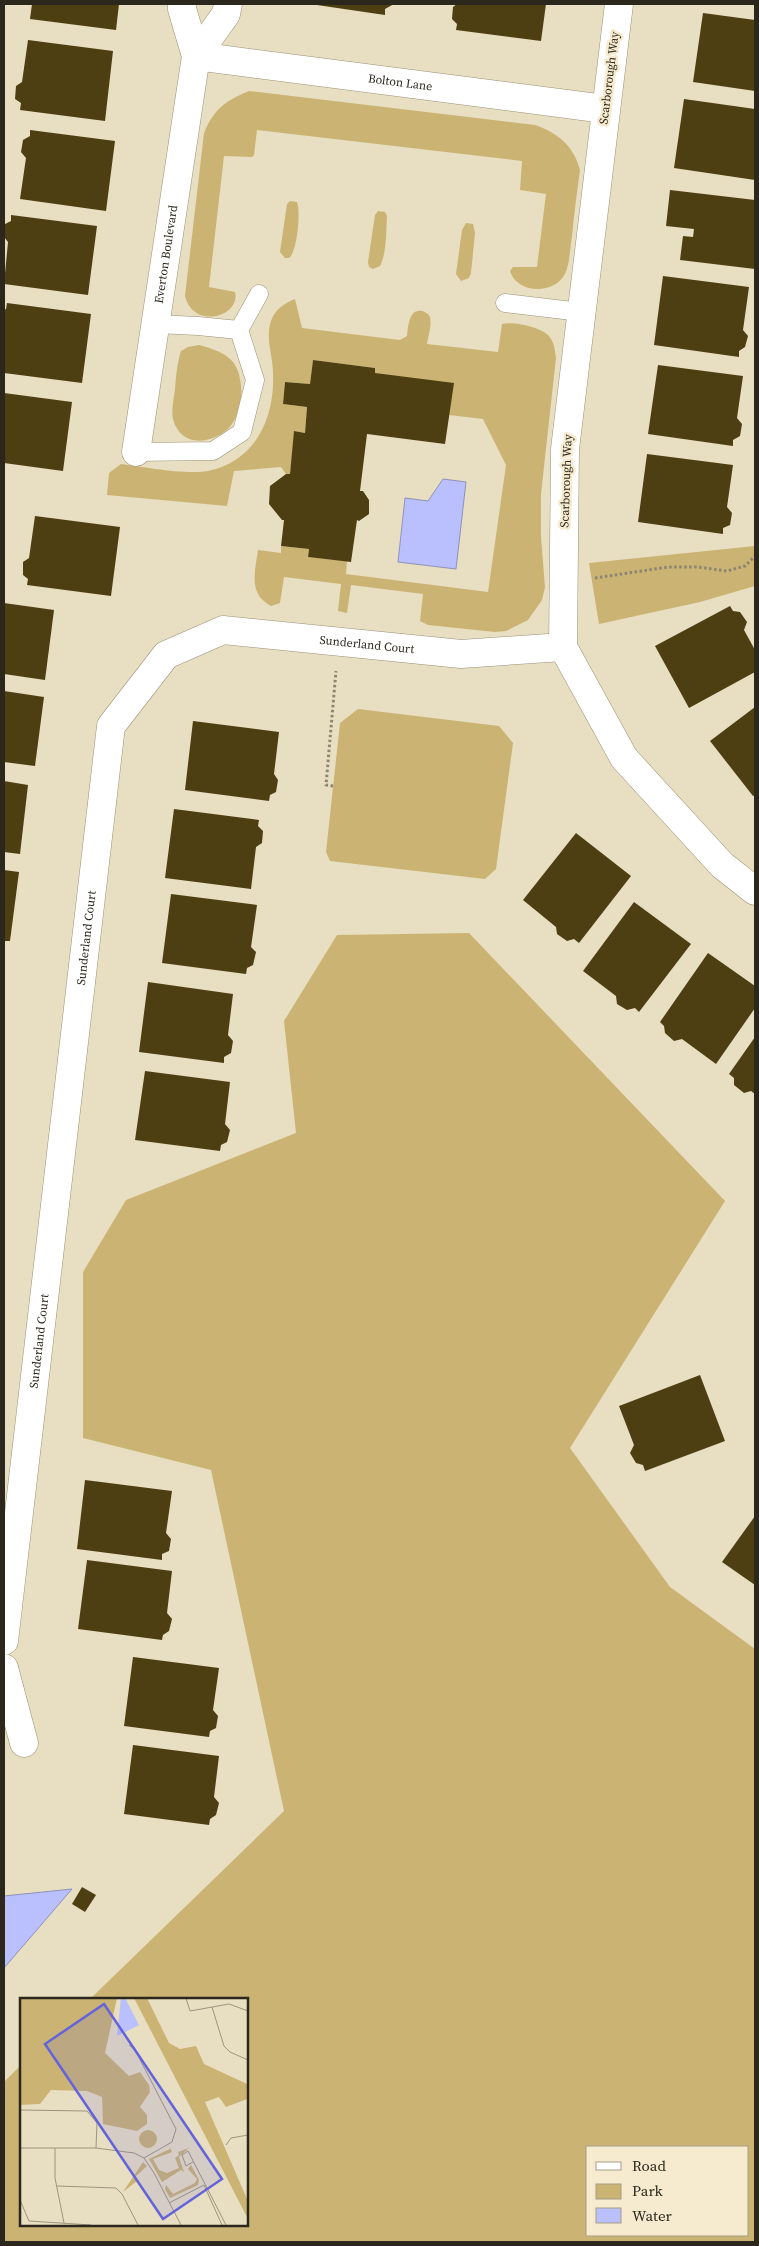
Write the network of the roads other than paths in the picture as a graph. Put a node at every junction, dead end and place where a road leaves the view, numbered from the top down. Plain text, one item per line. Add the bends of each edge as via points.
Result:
1 (182, 4) edge
2 (228, 4) edge
3 (619, 4) edge
4 (196, 56) junction
5 (605, 109) junction
6 (259, 294) dead end
7 (505, 303) dead end
8 (581, 312) junction
9 (156, 324) junction
10 (238, 330) junction
11 (136, 452) joint
12 (563, 647) junction
13 (755, 891) edge
14 (4, 1641) edge
15 (4, 1668) edge
16 (24, 1743) dead end

1 - 4 street, Everton Boulevard
2 - 4 street, Everton Boulevard via 226,14
3 - 5 street, Scarborough Way
4 - 5 street, Bolton Lane
4 - 9 street, Everton Boulevard
5 - 8 street, Scarborough Way
6 - 10 lane
7 - 8 lane
8 - 12 street, Scarborough Way via 565,449
9 - 10 lane
9 - 11 street, Everton Boulevard
10 - 11 lane via 255,380 242,432 213,451
12 - 13 street, Scarborough Way via 624,758 722,865
12 - 14 street, Sunderland Court via 461,654 223,630 166,655 111,726
15 - 16 street

